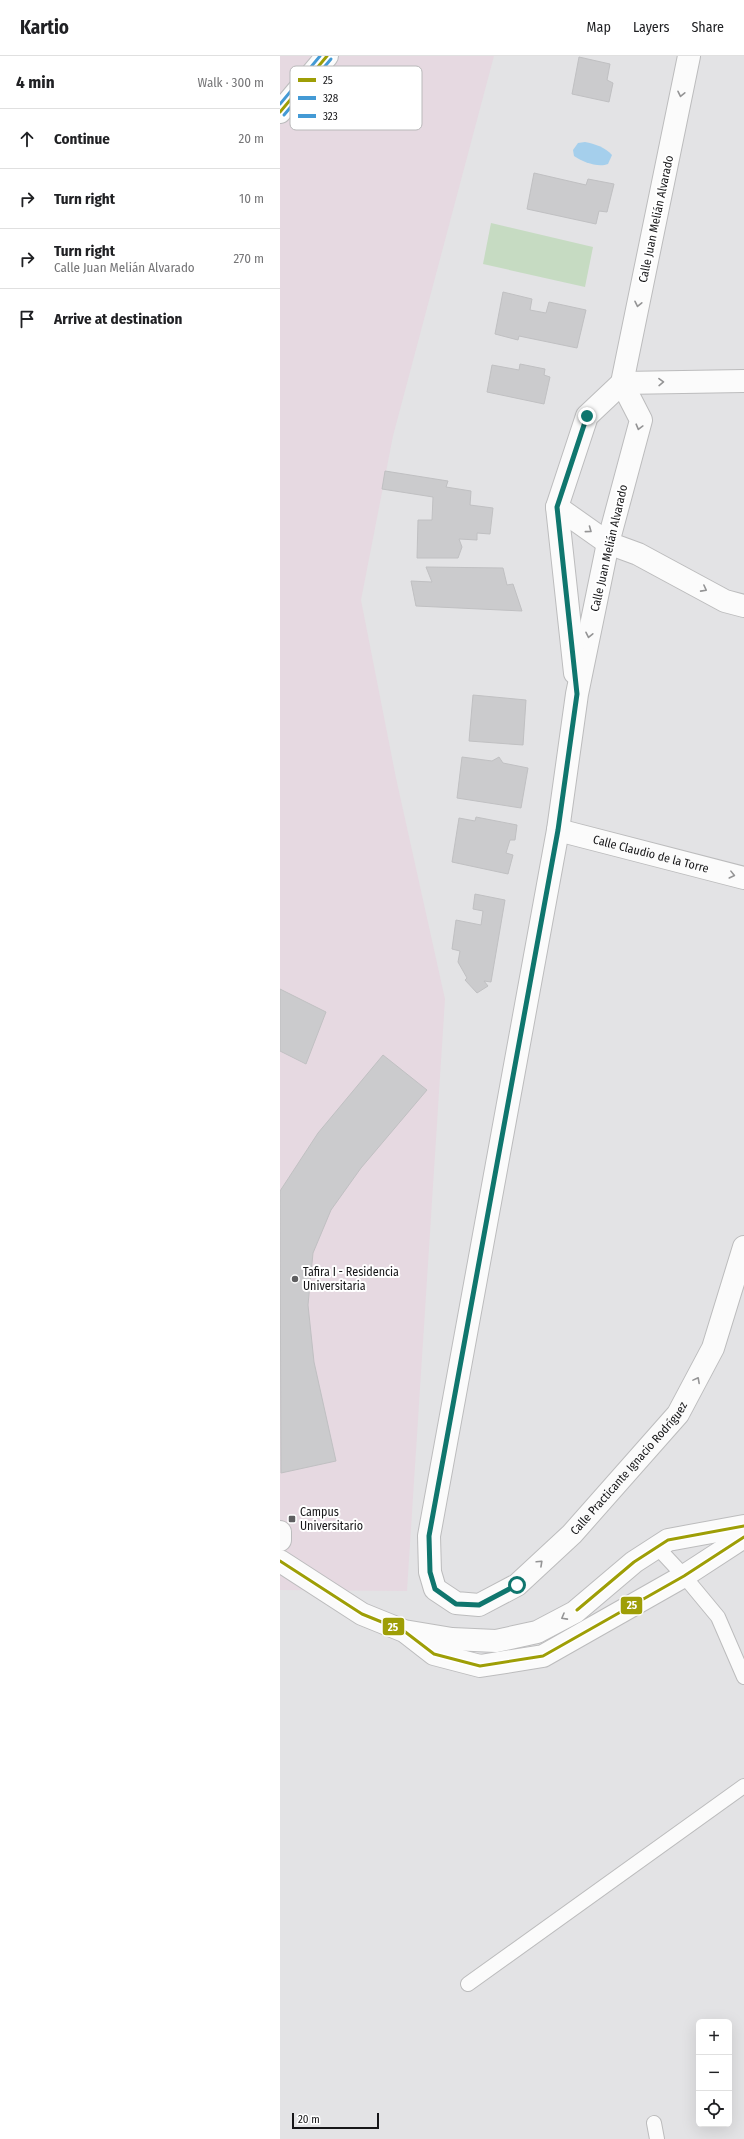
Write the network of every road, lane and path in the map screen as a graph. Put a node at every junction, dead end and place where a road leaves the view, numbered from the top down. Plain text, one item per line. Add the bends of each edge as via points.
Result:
1 (327, 56) edge
2 (689, 56) edge
3 (319, 66) edge
4 (290, 100) edge
5 (280, 112) edge
6 (744, 381) edge
7 (622, 383) junction
8 (557, 507) junction
9 (608, 544) junction
10 (744, 606) edge
11 (577, 694) junction
12 (558, 830) junction
13 (744, 878) edge
14 (744, 1247) edge
15 (744, 1526) edge
16 (280, 1532) edge
17 (744, 1537) edge
18 (280, 1540) edge
19 (657, 1547) junction
20 (280, 1561) edge
21 (684, 1576) junction
22 (435, 1589) joint
23 (404, 1631) junction
24 (744, 1677) edge
25 (744, 1786) edge
26 (468, 1984) dead end
27 (654, 2122) dead end
28 (657, 2139) edge

1 - 3 street
2 -> 7 street, Calle Juan Melián Alvarado
4 - 5 street
7 -> 6 street
7 - 8 street, Calle Juan Melián Alvarado via 587,416
7 -> 9 street, Calle Juan Melián Alvarado via 641,420
8 -> 9 street
8 - 11 street, Calle Juan Melián Alvarado
9 -> 10 street via 638,554 725,601
9 -> 11 street, Calle Juan Melián Alvarado
11 - 12 street, Calle Juan Melián Alvarado
12 -> 13 street, Calle Claudio de la Torre
12 - 22 street, Calle Juan Melián Alvarado via 429,1536 430,1572
22 -> 14 street, Calle Practicante Ignacio Rodríguez via 456,1604 479,1605 517,1585 572,1534 678,1414 713,1348
15 - 19 street via 668,1540
16 - 18 street
17 - 21 street
19 - 21 lane
19 -> 23 street via 634,1562 575,1612 537,1632 496,1641 452,1639
20 - 23 street via 362,1614
21 - 23 street via 543,1656 480,1666 434,1654
21 - 24 lane via 718,1617
25 - 26 lane
27 - 28 lane

